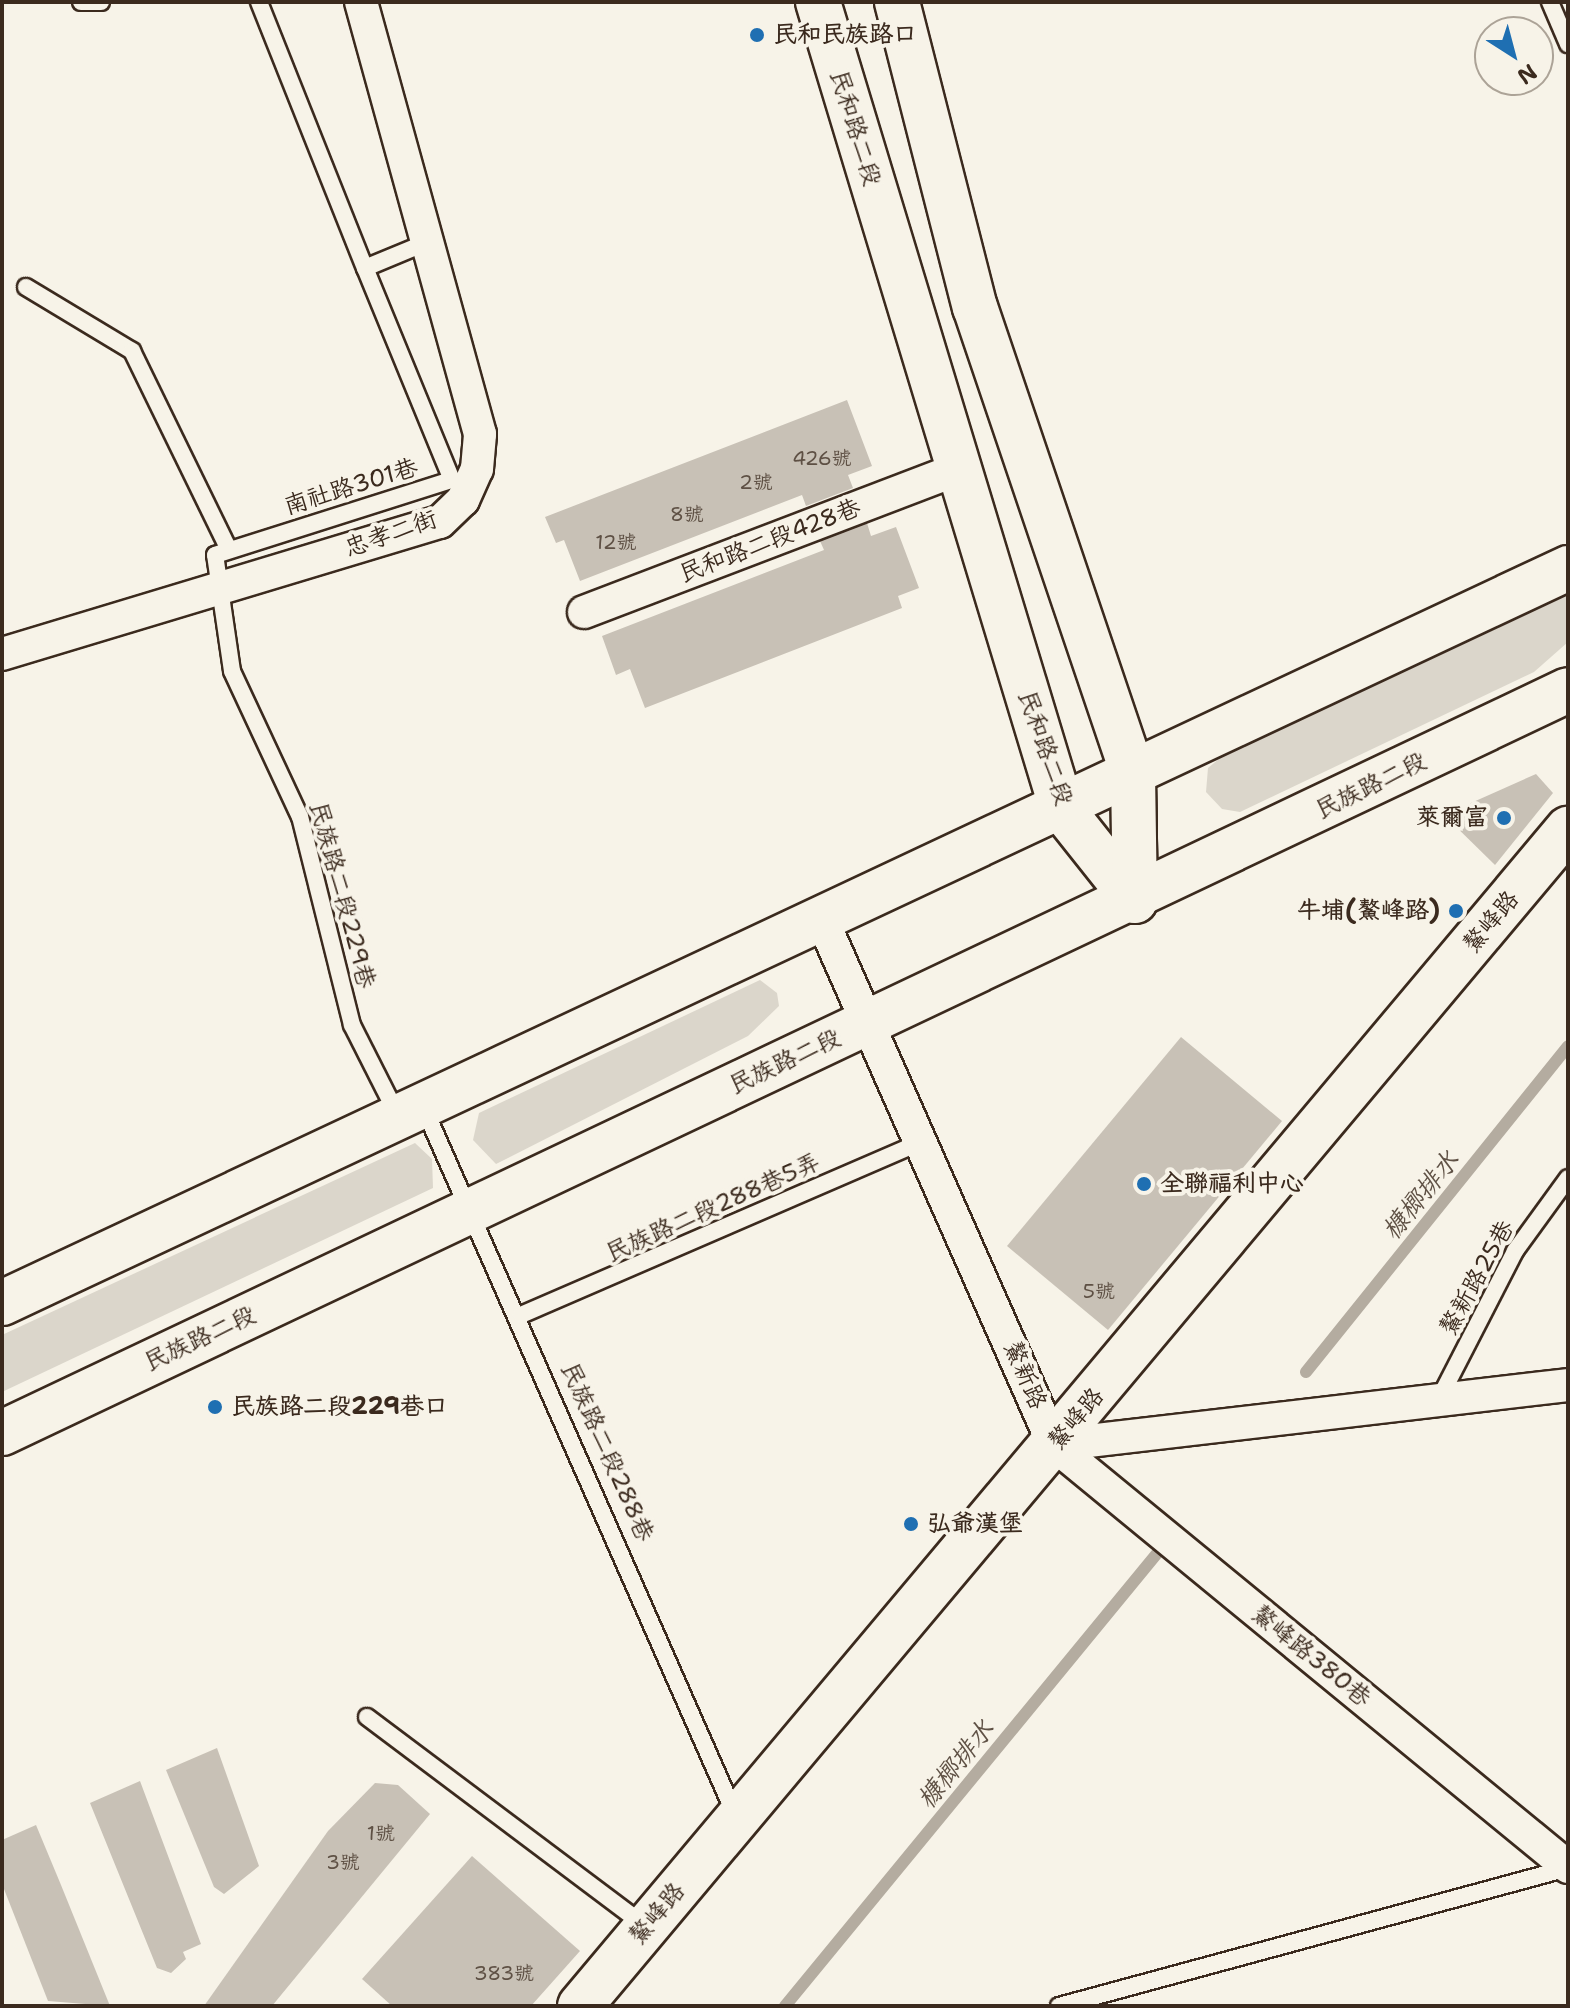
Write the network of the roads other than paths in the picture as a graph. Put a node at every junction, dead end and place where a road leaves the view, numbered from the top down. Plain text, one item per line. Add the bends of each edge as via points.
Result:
1 (81, 2) edge
2 (101, 2) edge
3 (259, 2) edge
4 (361, 2) edge
5 (818, 2) edge
6 (897, 2) edge
7 (1550, 2) edge
8 (1568, 44) edge
9 (425, 243) junction
10 (365, 268) junction
11 (26, 287) dead end
12 (956, 470) junction
13 (229, 550) junction
14 (1568, 568) edge
15 (219, 587) junction
16 (584, 612) dead end
17 (2, 654) edge
18 (1568, 690) edge
19 (1133, 775) junction
20 (1062, 809) junction
21 (1568, 829) edge
22 (1135, 901) junction
23 (823, 922) junction
24 (869, 1022) junction
25 (412, 1114) junction
26 (924, 1141) junction
27 (1568, 1178) edge
28 (469, 1212) junction
29 (2, 1303) edge
30 (521, 1315) junction
31 (1568, 1385) edge
32 (1435, 1406) junction
33 (2, 1433) edge
34 (1054, 1445) junction
35 (367, 1717) dead end
36 (737, 1820) junction
37 (1568, 1867) edge
38 (646, 1927) junction
39 (580, 2006) edge
40 (1059, 2006) edge

1 - 2 lane
3 - 10 lane, 南社路301巷
4 - 9 street, 忠孝二街
5 - 12 street, 民和路二段
6 - 19 street via 975,307
7 - 8 lane
9 - 10 lane
9 - 15 street, 忠孝二街 via 480,434 477,469 463,500 440,522
10 - 13 lane, 南社路301巷 via 452,480
11 - 13 lane via 132,351
12 - 16 street, 民和路二段428巷
12 - 20 street, 民和路二段
13 - 15 lane via 215,555
14 - 19 street
15 - 17 street, 忠孝二街
15 - 25 lane, 民族路二段229巷 via 232,671 300,817 352,1025
18 - 22 street, 民族路二段
19 - 20 street
19 - 22 street
20 - 22 street, 民和路二段
20 - 23 street
21 - 34 street, 鰲峰路
22 - 24 street, 民族路二段
23 - 24 street, 鰲新路
23 - 25 street
24 - 26 street, 鰲新路
24 - 28 street, 民族路二段
25 - 28 lane, 民族路二段288巷
25 - 29 street
26 - 30 lane, 民族路二段288巷5弄
26 - 34 street, 鰲新路
27 - 32 lane, 鰲新路25巷 via 1515,1251
28 - 30 lane, 民族路二段288巷
28 - 33 street, 民族路二段
30 - 36 lane, 民族路二段288巷
31 - 32 street
32 - 34 street
34 - 36 street, 鰲峰路
34 - 37 street, 鰲峰路380巷
35 - 38 lane
36 - 38 street, 鰲峰路
37 - 40 lane
38 - 39 street, 鰲峰路

